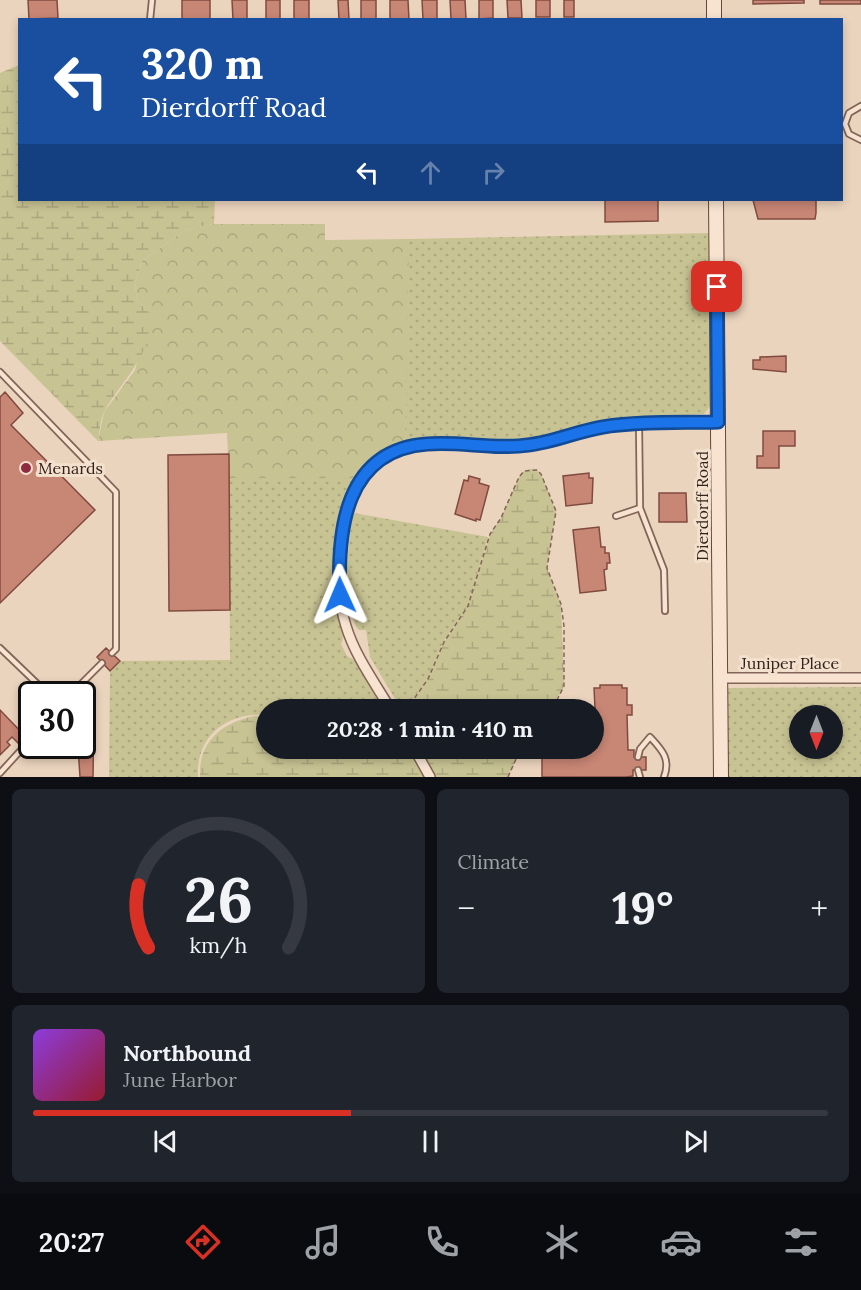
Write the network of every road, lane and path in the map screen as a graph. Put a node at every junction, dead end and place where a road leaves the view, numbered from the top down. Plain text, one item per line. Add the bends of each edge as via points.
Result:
1 (152, 0) edge
2 (714, 0) edge
3 (150, 18) edge
4 (714, 18) edge
5 (861, 106) edge
6 (843, 124) edge
7 (861, 140) edge
8 (716, 201) edge
9 (0, 372) edge
10 (718, 422) junction
11 (639, 424) junction
12 (640, 508) junction
13 (616, 516) dead end
14 (664, 611) dead end
15 (0, 648) edge
16 (112, 653) dead end
17 (102, 663) dead end
18 (720, 678) junction
19 (861, 678) edge
20 (34, 681) edge
21 (84, 681) edge
22 (385, 699) edge
23 (414, 699) edge
24 (559, 699) edge
25 (18, 753) edge
26 (638, 757) dead end
27 (420, 759) edge
28 (516, 759) edge
29 (638, 770) dead end
30 (0, 773) edge
31 (430, 777) edge
32 (508, 777) edge
33 (640, 777) edge
34 (664, 777) edge
35 (721, 777) edge

1 - 3 lane
2 - 4 street
5 - 6 lane via 849,113
6 - 7 lane via 849,134
8 - 10 street, Dierdorff Road
9 - 16 lane via 116,492 116,649
10 - 11 street
10 - 18 street, Dierdorff Road
11 - 12 lane
11 - 22 street via 594,428 547,442 512,447 407,447 383,459 363,478 344,517 342,611 351,640
12 - 13 lane
12 - 14 lane via 664,570
15 - 20 lane
17 - 21 lane
18 - 19 street, Juniper Place
18 - 35 street, Dierdorff Road
23 - 24 path via 468,606 490,534 519,477 531,469 541,474 556,511 547,568 561,604 565,671
25 - 30 lane
26 - 34 lane via 650,737 667,760
27 - 31 street
28 - 32 path
29 - 33 lane

